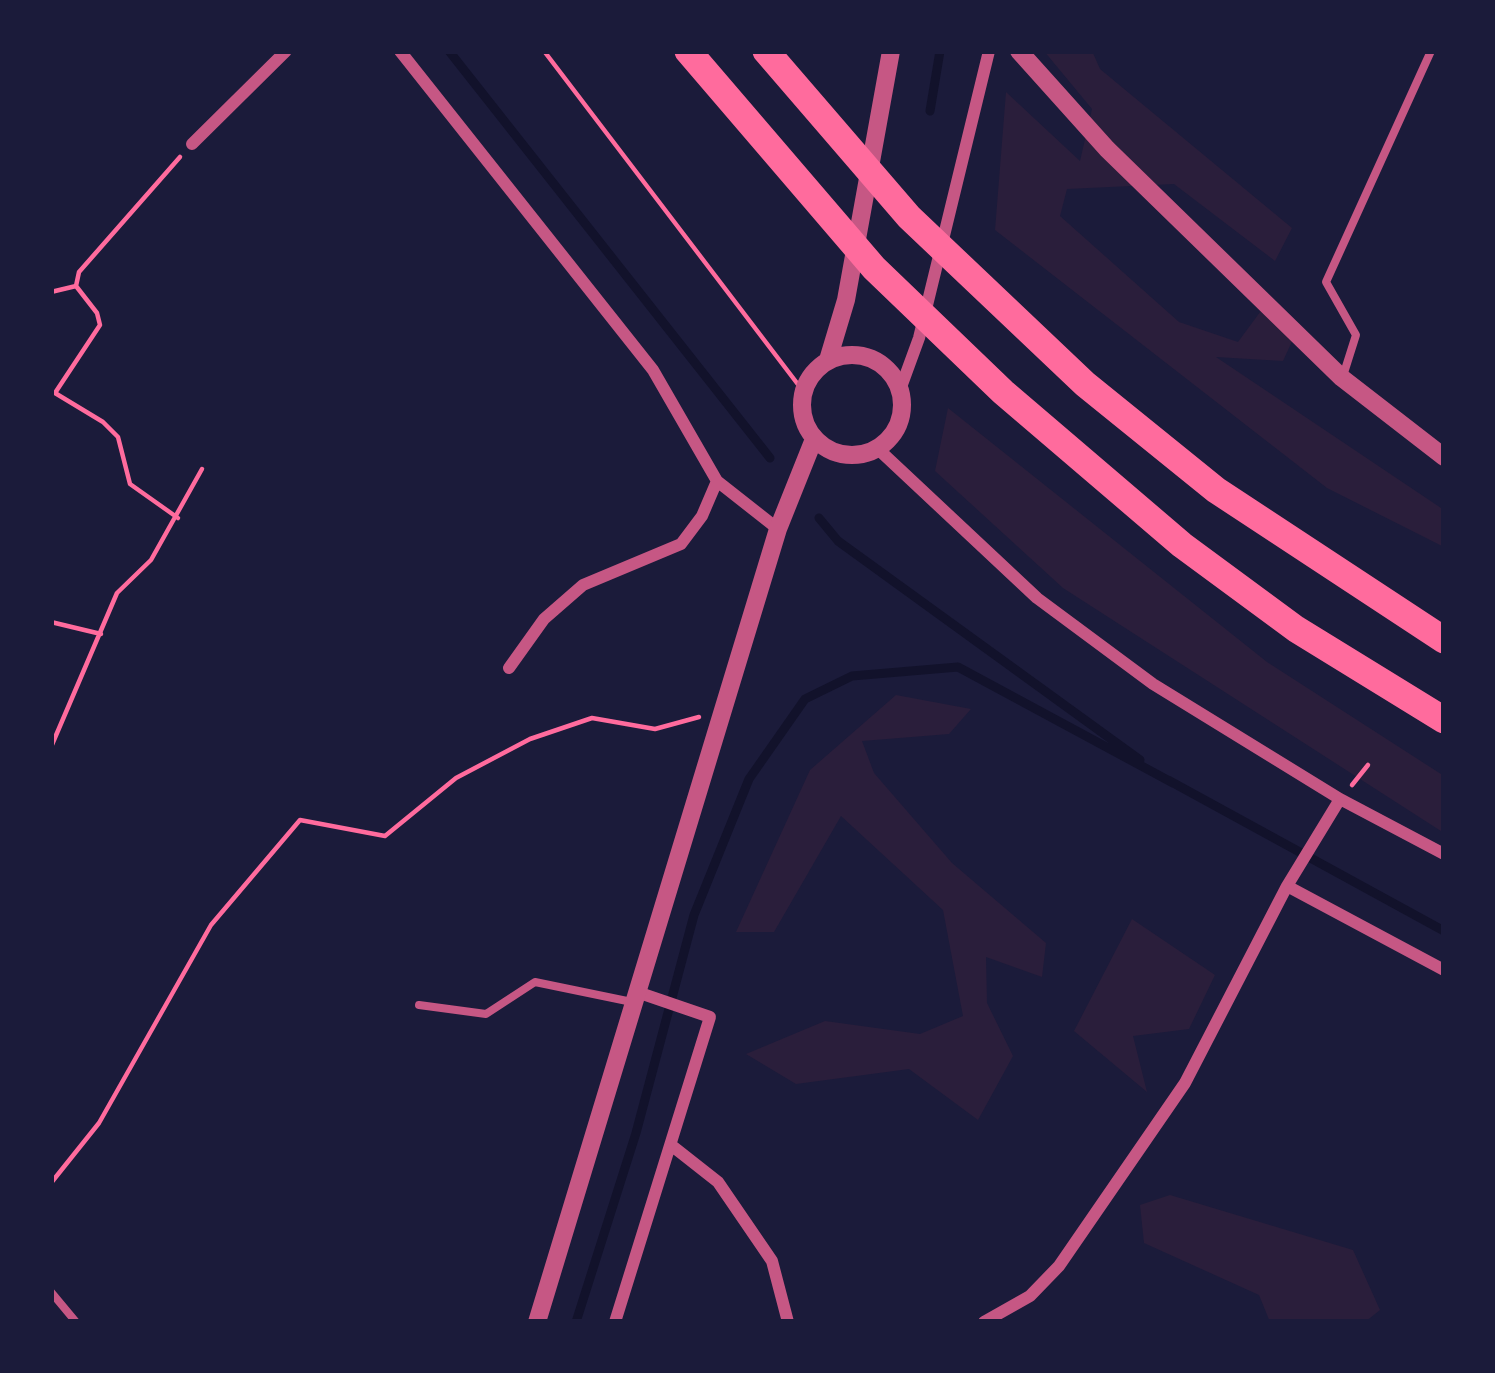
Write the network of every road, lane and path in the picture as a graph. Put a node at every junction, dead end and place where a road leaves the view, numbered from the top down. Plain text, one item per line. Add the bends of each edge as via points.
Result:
1 (286, 51) edge
2 (400, 51) edge
3 (544, 51) edge
4 (688, 51) edge
5 (766, 51) edge
6 (891, 51) edge
7 (989, 51) edge
8 (1018, 51) edge
9 (1431, 51) edge
10 (192, 144) joint
11 (76, 286) junction
12 (51, 292) edge
13 (828, 360) junction
14 (1342, 378) junction
15 (900, 390) junction
16 (802, 391) junction
17 (814, 439) junction
18 (878, 449) junction
19 (1444, 457) edge
20 (202, 469) dead end
21 (717, 481) junction
22 (178, 518) junction
23 (778, 530) junction
24 (51, 622) edge
25 (101, 634) junction
26 (1444, 640) edge
27 (509, 668) dead end
28 (722, 711) junction
29 (1444, 720) edge
30 (51, 747) edge
31 (1336, 804) junction
32 (1444, 854) edge
33 (1287, 886) junction
34 (1444, 970) edge
35 (635, 997) junction
36 (419, 1005) dead end
37 (671, 1144) junction
38 (51, 1184) edge
39 (51, 1292) edge
40 (76, 1322) edge
41 (537, 1322) edge
42 (615, 1322) edge
43 (788, 1322) edge
44 (984, 1322) edge

1 - 10 street
2 - 21 street via 653,370
3 - 16 path
4 - 29 highway via 806,193 962,356 1183,545 1296,629
5 - 26 highway via 976,284 1085,384 1201,479
6 - 13 street
7 - 15 street
8 - 14 street
9 - 14 lane via 1326,283 1356,335
10 - 11 path via 106,238
11 - 12 path
11 - 22 path via 100,326 55,394 104,422 118,437 130,484
13 - 15 street via 862,355 892,374
13 - 16 street
14 - 19 street
15 - 18 street via 894,434
16 - 17 street via 802,416
17 - 18 street via 833,453
17 - 23 street
18 - 31 street via 1037,598
20 - 22 path
21 - 23 street
21 - 27 street via 680,544 583,585 544,619
22 - 25 path via 152,560 117,592
23 - 28 street
24 - 25 path
25 - 30 path
28 - 35 street
28 - 38 path via 655,729 592,718 530,739 456,778 386,836 300,820 212,925 99,1123
31 - 32 street
31 - 33 street
33 - 34 street
33 - 44 street via 1185,1083 1059,1266 1030,1296
35 - 36 lane via 535,982 486,1014
35 - 37 street via 710,1017
35 - 41 street
37 - 42 street
37 - 43 street via 718,1183 772,1262
39 - 40 lane

